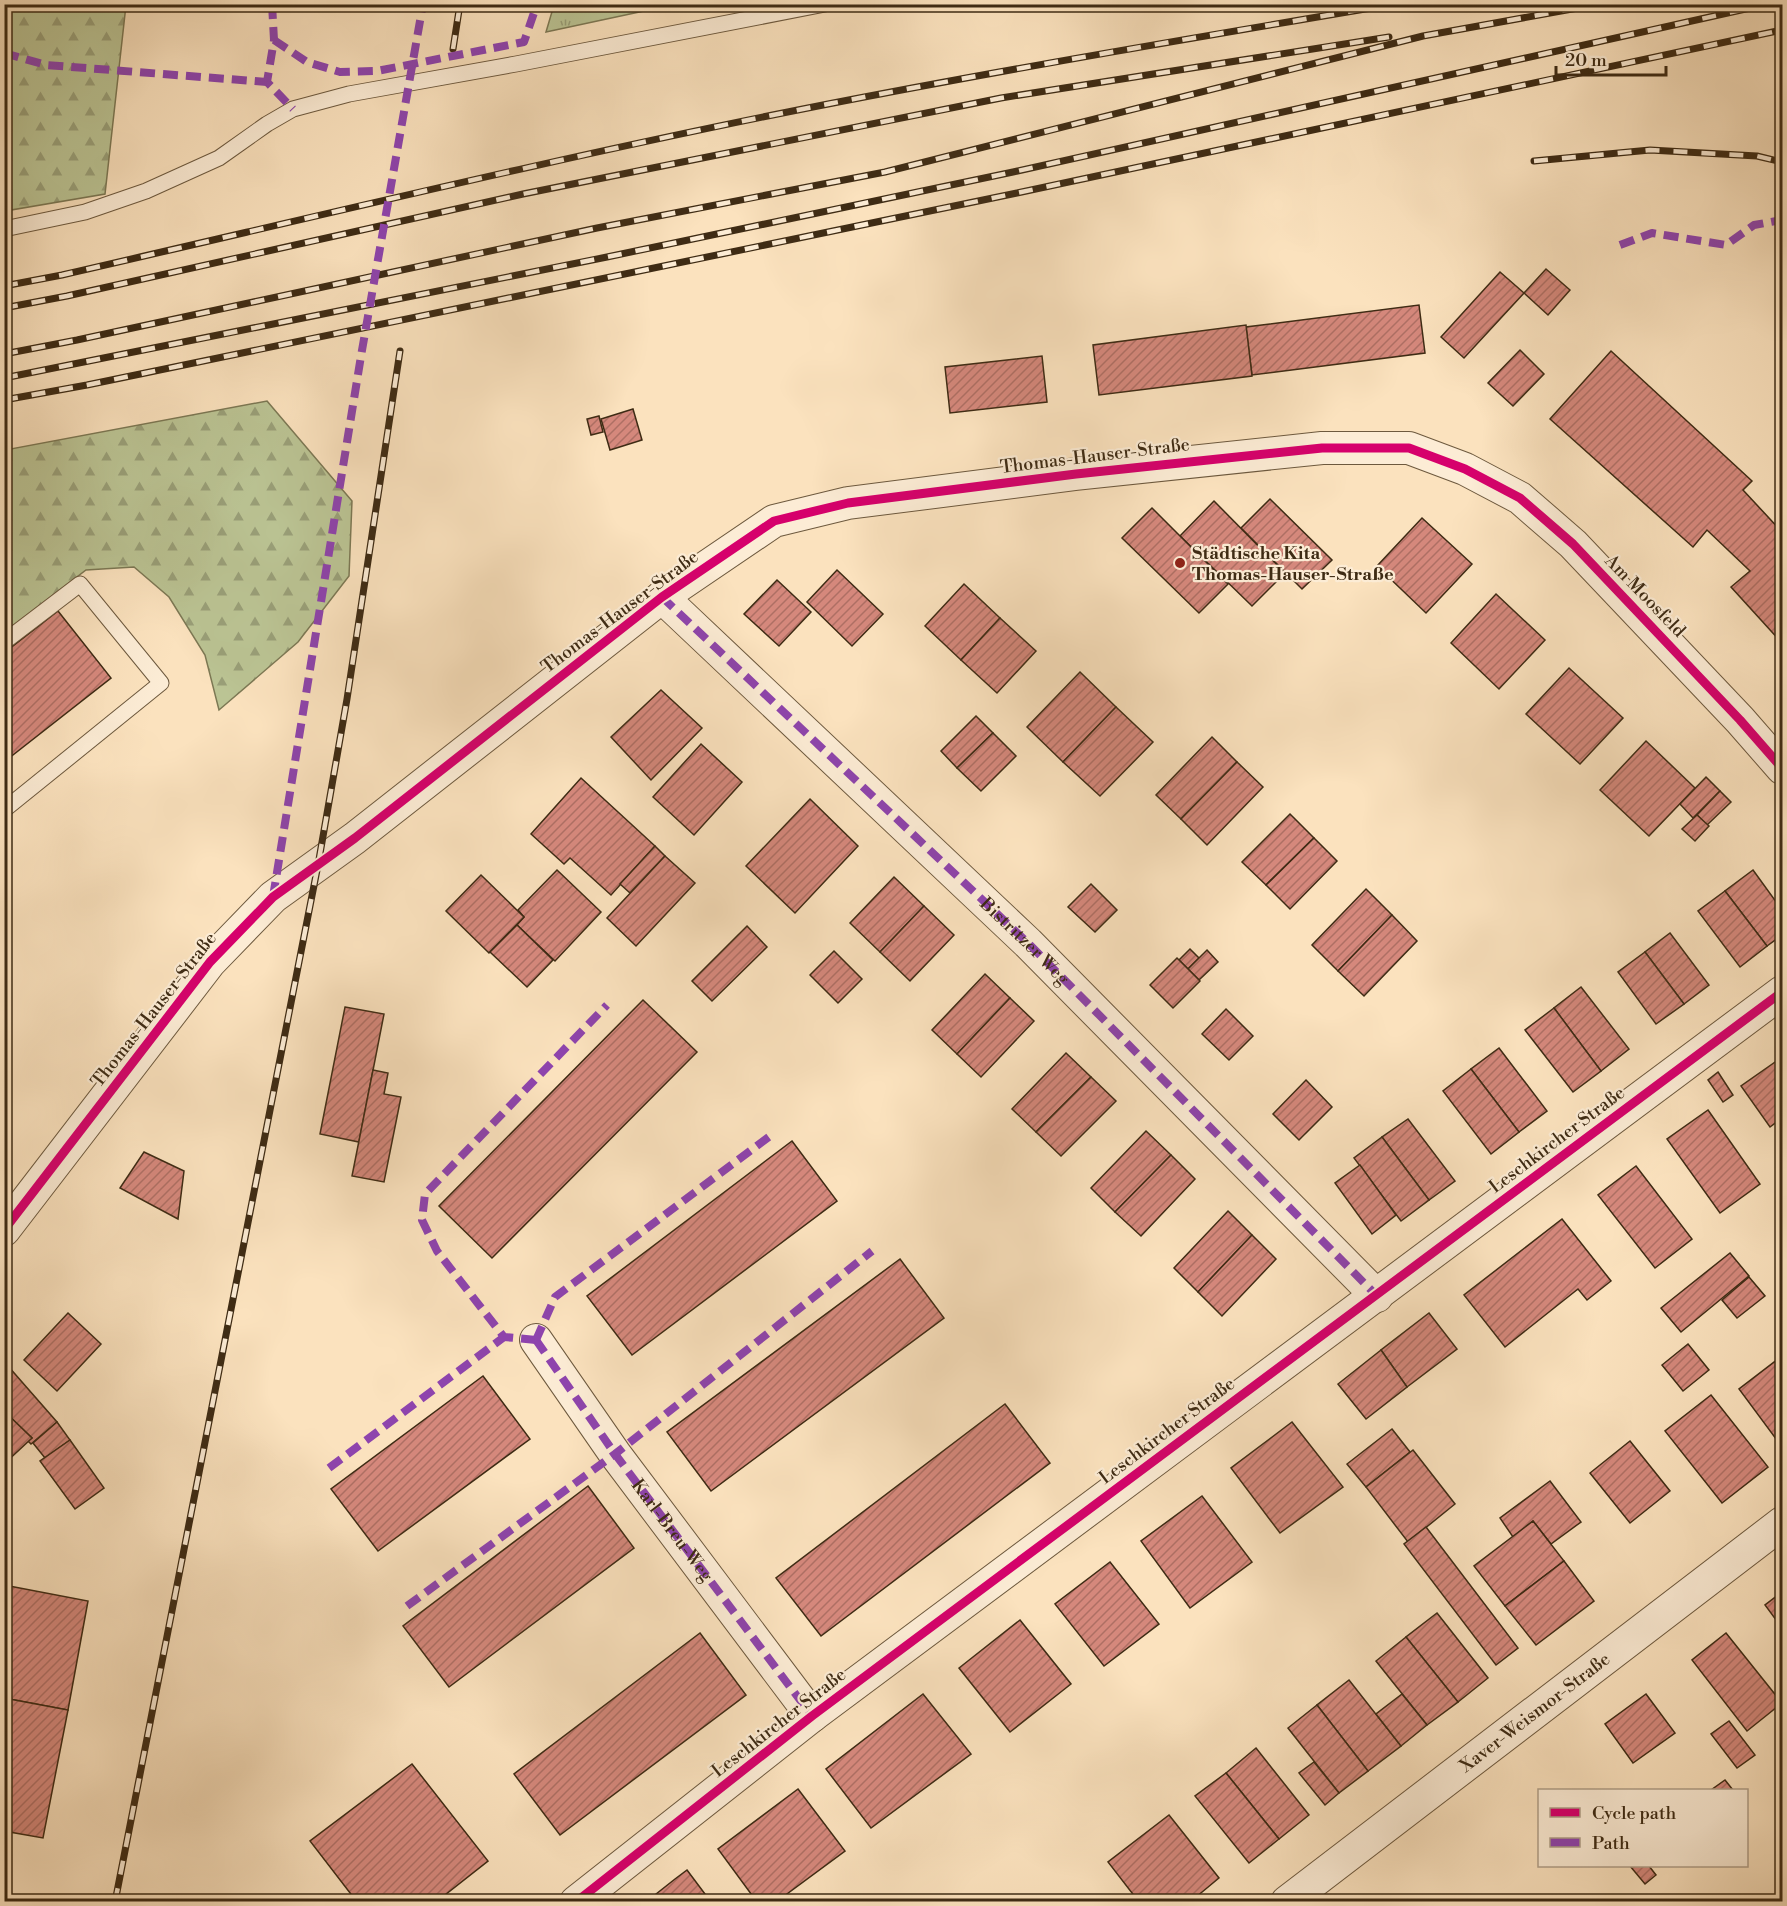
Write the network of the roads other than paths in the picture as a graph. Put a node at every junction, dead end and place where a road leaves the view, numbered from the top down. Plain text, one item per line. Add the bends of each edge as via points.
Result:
1 (825, 4) edge
2 (4, 229) edge
3 (1465, 469) joint
4 (662, 597) junction
5 (4, 642) edge
6 (1782, 768) edge
7 (4, 810) edge
8 (1782, 992) edge
9 (4, 1230) edge
10 (1377, 1296) junction
11 (536, 1340) dead end
12 (1782, 1523) edge
13 (812, 1716) junction
14 (576, 1902) edge
15 (1287, 1902) edge

1 - 2 lane via 349,94 293,109 219,158 146,191 85,212
3 - 4 street, Thomas-Hauser-Straße via 1409,448 1322,448 848,503 774,521
3 - 6 street, Am Moosfeld via 1520,498 1573,544
4 - 9 street, Thomas-Hauser-Straße via 355,838 273,897 210,962
4 - 10 street, Bistritzer Weg via 1028,943
5 - 7 lane via 81,584 161,682
8 - 10 street, Leschkircher Straße
10 - 13 street, Leschkircher Straße
11 - 13 street, Karl-Breu-Weg via 615,1454
12 - 15 street, Xaver-Weismor-Straße
13 - 14 street, Leschkircher Straße

